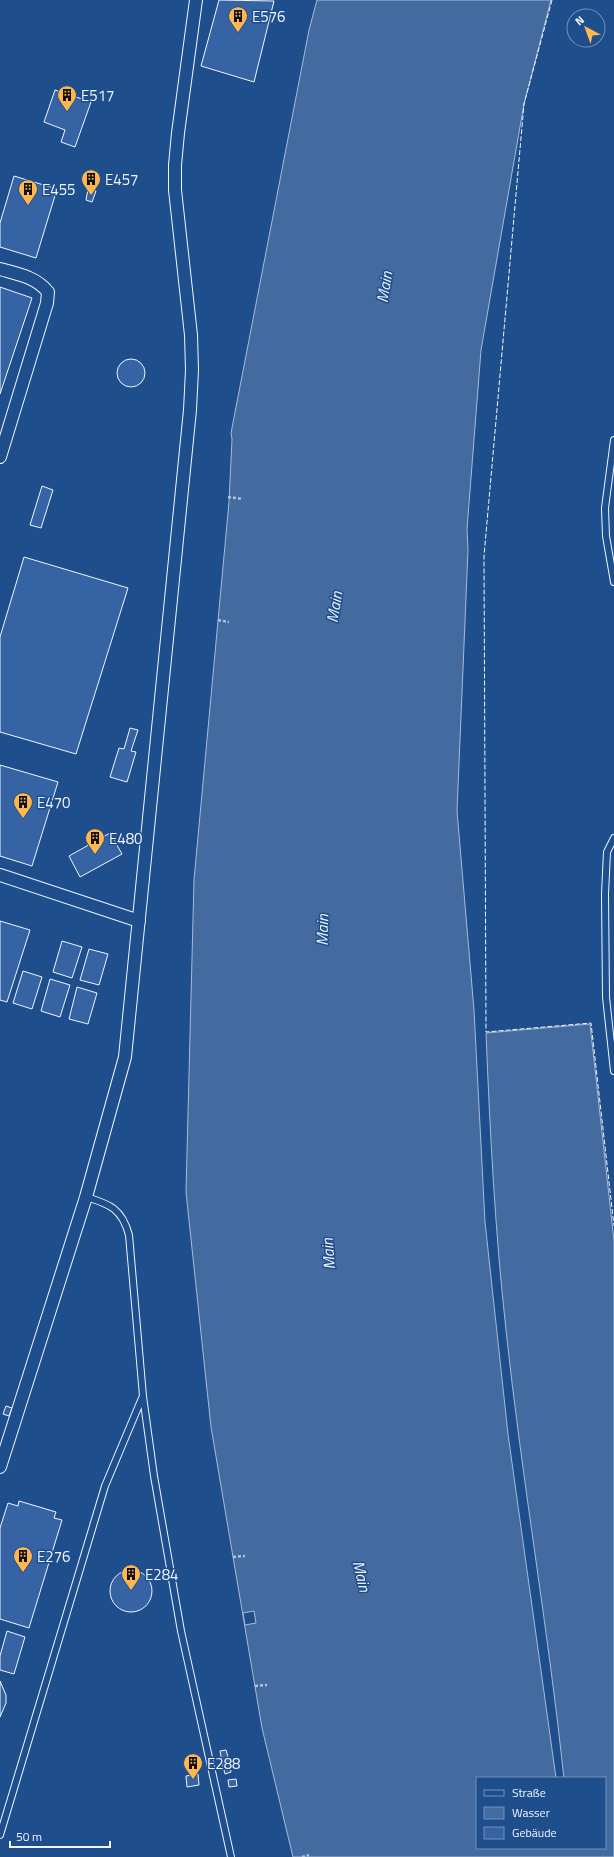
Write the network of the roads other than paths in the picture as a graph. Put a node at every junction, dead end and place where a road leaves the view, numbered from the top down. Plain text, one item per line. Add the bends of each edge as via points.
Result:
1 (196, 0) edge
2 (0, 269) edge
3 (614, 440) edge
4 (0, 458) edge
5 (614, 582) edge
6 (614, 838) edge
7 (0, 874) edge
8 (139, 921) junction
9 (614, 1071) edge
10 (86, 1197) junction
11 (142, 1396) junction
12 (0, 1467) edge
13 (0, 1835) edge
14 (231, 1857) edge

1 - 8 street via 175,171 191,335 190,410
2 - 4 street via 32,278 41,283 48,292 47,303
3 - 5 lane via 605,508 606,536
6 - 9 lane via 607,852 605,894 606,997
7 - 8 street
8 - 10 street via 126,1057
10 - 11 lane via 110,1205 126,1223
10 - 12 street
11 - 13 lane via 105,1486
11 - 14 lane via 181,1631

